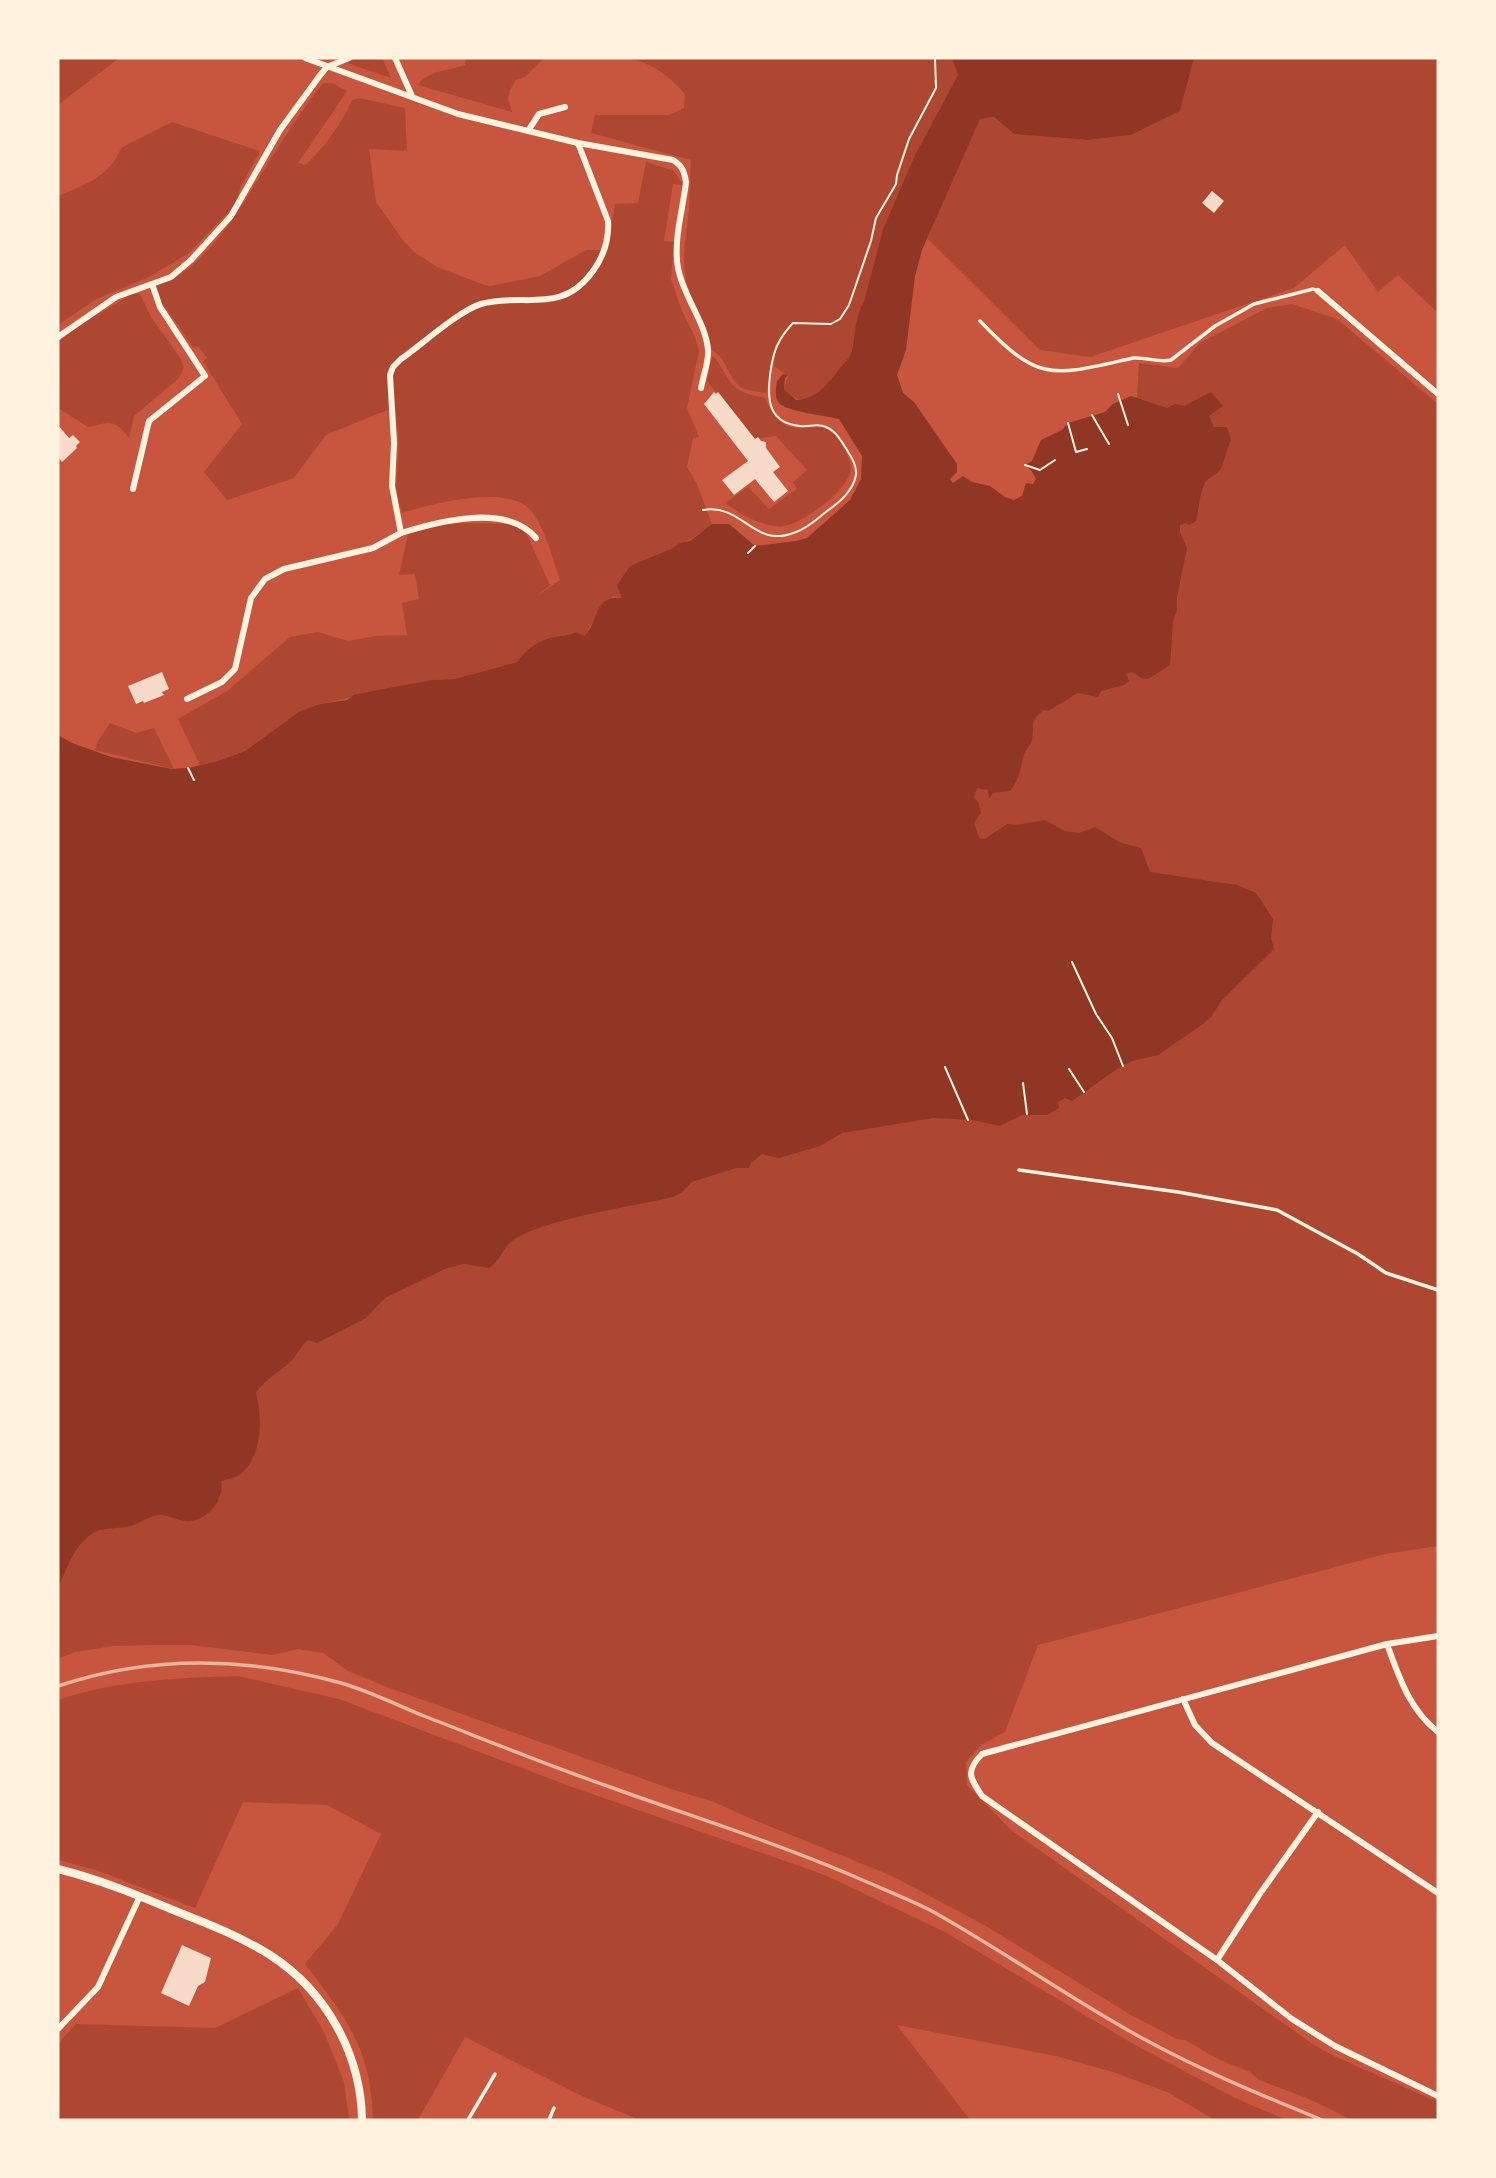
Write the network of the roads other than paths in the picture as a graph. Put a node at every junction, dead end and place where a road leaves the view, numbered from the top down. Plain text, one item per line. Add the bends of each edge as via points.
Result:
1 (305, 58) edge
2 (348, 58) edge
3 (395, 58) edge
4 (327, 68) junction
5 (412, 96) junction
6 (565, 107) dead end
7 (528, 131) junction
8 (578, 143) junction
9 (152, 284) junction
10 (1318, 291) joint
11 (980, 321) dead end
12 (58, 337) edge
13 (701, 388) dead end
14 (1438, 394) edge
15 (133, 489) dead end
16 (401, 533) junction
17 (536, 538) dead end
18 (187, 699) dead end
19 (1019, 1170) dead end
20 (1438, 1290) edge
21 (1438, 1636) edge
22 (1387, 1644) junction
23 (1183, 1699) junction
24 (1438, 1732) edge
25 (1318, 1812) junction
26 (58, 1869) edge
27 (1438, 1893) edge
28 (140, 1896) junction
29 (1217, 1960) junction
30 (58, 2029) edge
31 (495, 2074) dead end
32 (1438, 2096) edge
33 (554, 2108) dead end
34 (362, 2120) edge
35 (468, 2120) edge
36 (549, 2120) edge

1 - 4 street
2 - 4 street
3 - 5 street
4 - 5 street
4 - 9 street via 281,130 231,216 181,270
5 - 7 street via 458,114
6 - 7 street via 539,114
7 - 8 street
8 - 13 street via 681,165 687,181 678,268 709,353
8 - 16 street via 609,234 588,278 564,297 482,304 468,310 393,367 392,486
9 - 12 street via 116,297
9 - 15 street via 160,307 205,376 149,421
10 - 11 lane via 1254,304 1215,326 1171,360 1133,358 1072,372 1052,372 1024,362
10 - 14 street
16 - 17 street via 448,520 496,519 525,526
16 - 18 street via 373,548 284,569 265,579 251,598 234,669 222,682
19 - 20 lane via 1277,1210 1386,1273
21 - 22 street
22 - 23 street
22 - 24 street via 1402,1687
23 - 25 street via 1195,1725 1212,1743
23 - 29 street via 982,1754 972,1764 970,1779 982,1796
25 - 27 street
25 - 29 street
26 - 28 street
28 - 30 street via 98,1987
28 - 34 street via 254,1946 296,1974 322,2003 343,2039 356,2073
29 - 32 street via 1292,2019 1335,2046
31 - 35 lane
33 - 36 lane

